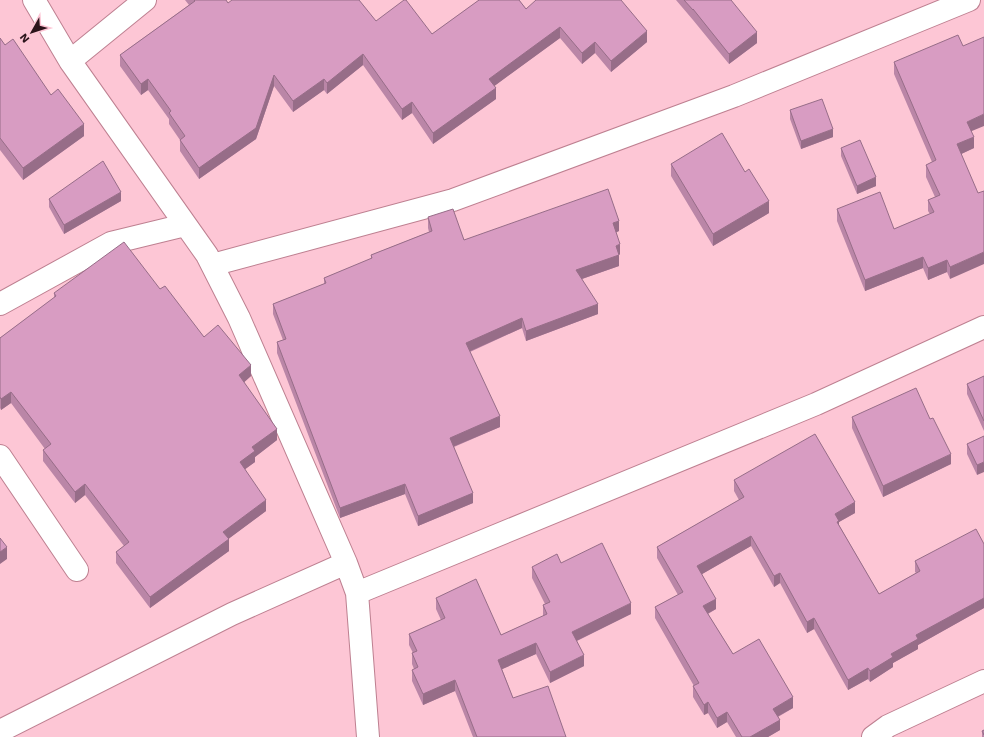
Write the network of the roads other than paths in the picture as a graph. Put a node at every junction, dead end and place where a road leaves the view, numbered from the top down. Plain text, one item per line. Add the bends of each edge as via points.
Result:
1 (34, 0) edge
2 (145, 0) edge
3 (969, 0) edge
4 (70, 61) junction
5 (185, 225) junction
6 (212, 265) junction
7 (0, 304) edge
8 (984, 327) edge
9 (0, 456) edge
10 (346, 563) junction
11 (77, 570) dead end
12 (357, 593) junction
13 (984, 681) edge
14 (0, 731) edge
15 (368, 737) edge
16 (873, 737) edge

1 - 4 street
2 - 4 street
3 - 6 street via 734,96 453,200
4 - 5 street
5 - 6 street
5 - 7 street via 110,243
6 - 10 street via 239,318
8 - 12 street via 816,404
9 - 11 street
10 - 12 street
10 - 14 street via 232,614
12 - 15 street
13 - 16 street via 888,726

